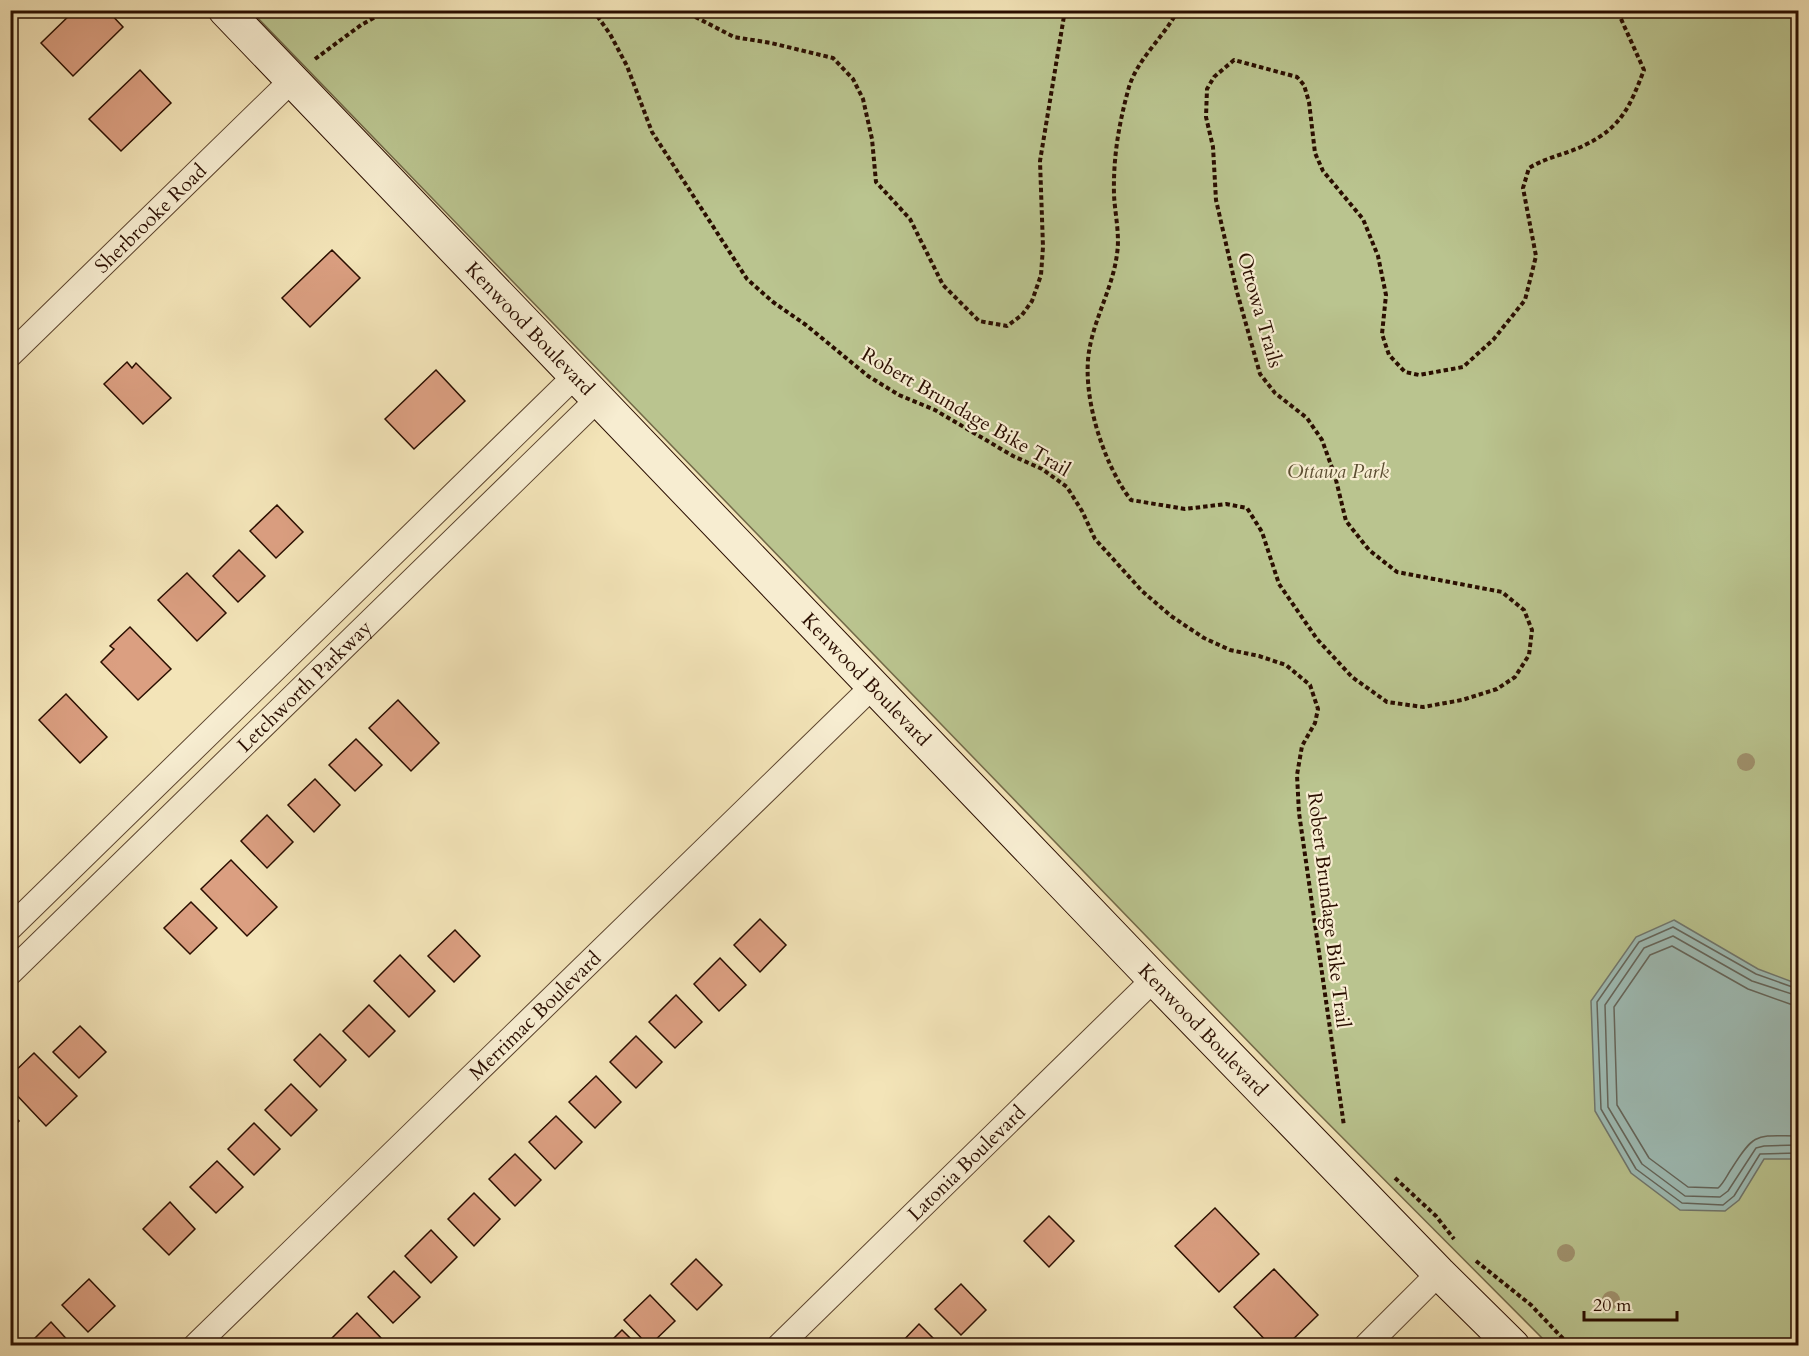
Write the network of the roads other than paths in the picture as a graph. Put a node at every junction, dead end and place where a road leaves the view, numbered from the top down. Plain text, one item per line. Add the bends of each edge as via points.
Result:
1 (225, 10) edge
2 (292, 80) junction
3 (10, 355) edge
4 (576, 375) junction
5 (598, 399) junction
6 (874, 685) junction
7 (10, 928) edge
8 (10, 972) edge
9 (1154, 979) junction
10 (1439, 1273) junction
11 (195, 1346) edge
12 (779, 1346) edge
13 (1366, 1346) edge
14 (1513, 1346) edge

1 - 2 street, Kenwood Boulevard
2 - 3 street, Sherbrooke Road
2 - 4 street, Kenwood Boulevard
4 - 5 street, Kenwood Boulevard
4 - 7 street, Letchworth Parkway
5 - 6 street, Kenwood Boulevard
5 - 8 street, Letchworth Parkway
6 - 9 street, Kenwood Boulevard
6 - 11 street, Merrimac Boulevard
9 - 10 street, Kenwood Boulevard
9 - 12 street, Latonia Boulevard
10 - 13 street
10 - 14 street, Kenwood Boulevard

